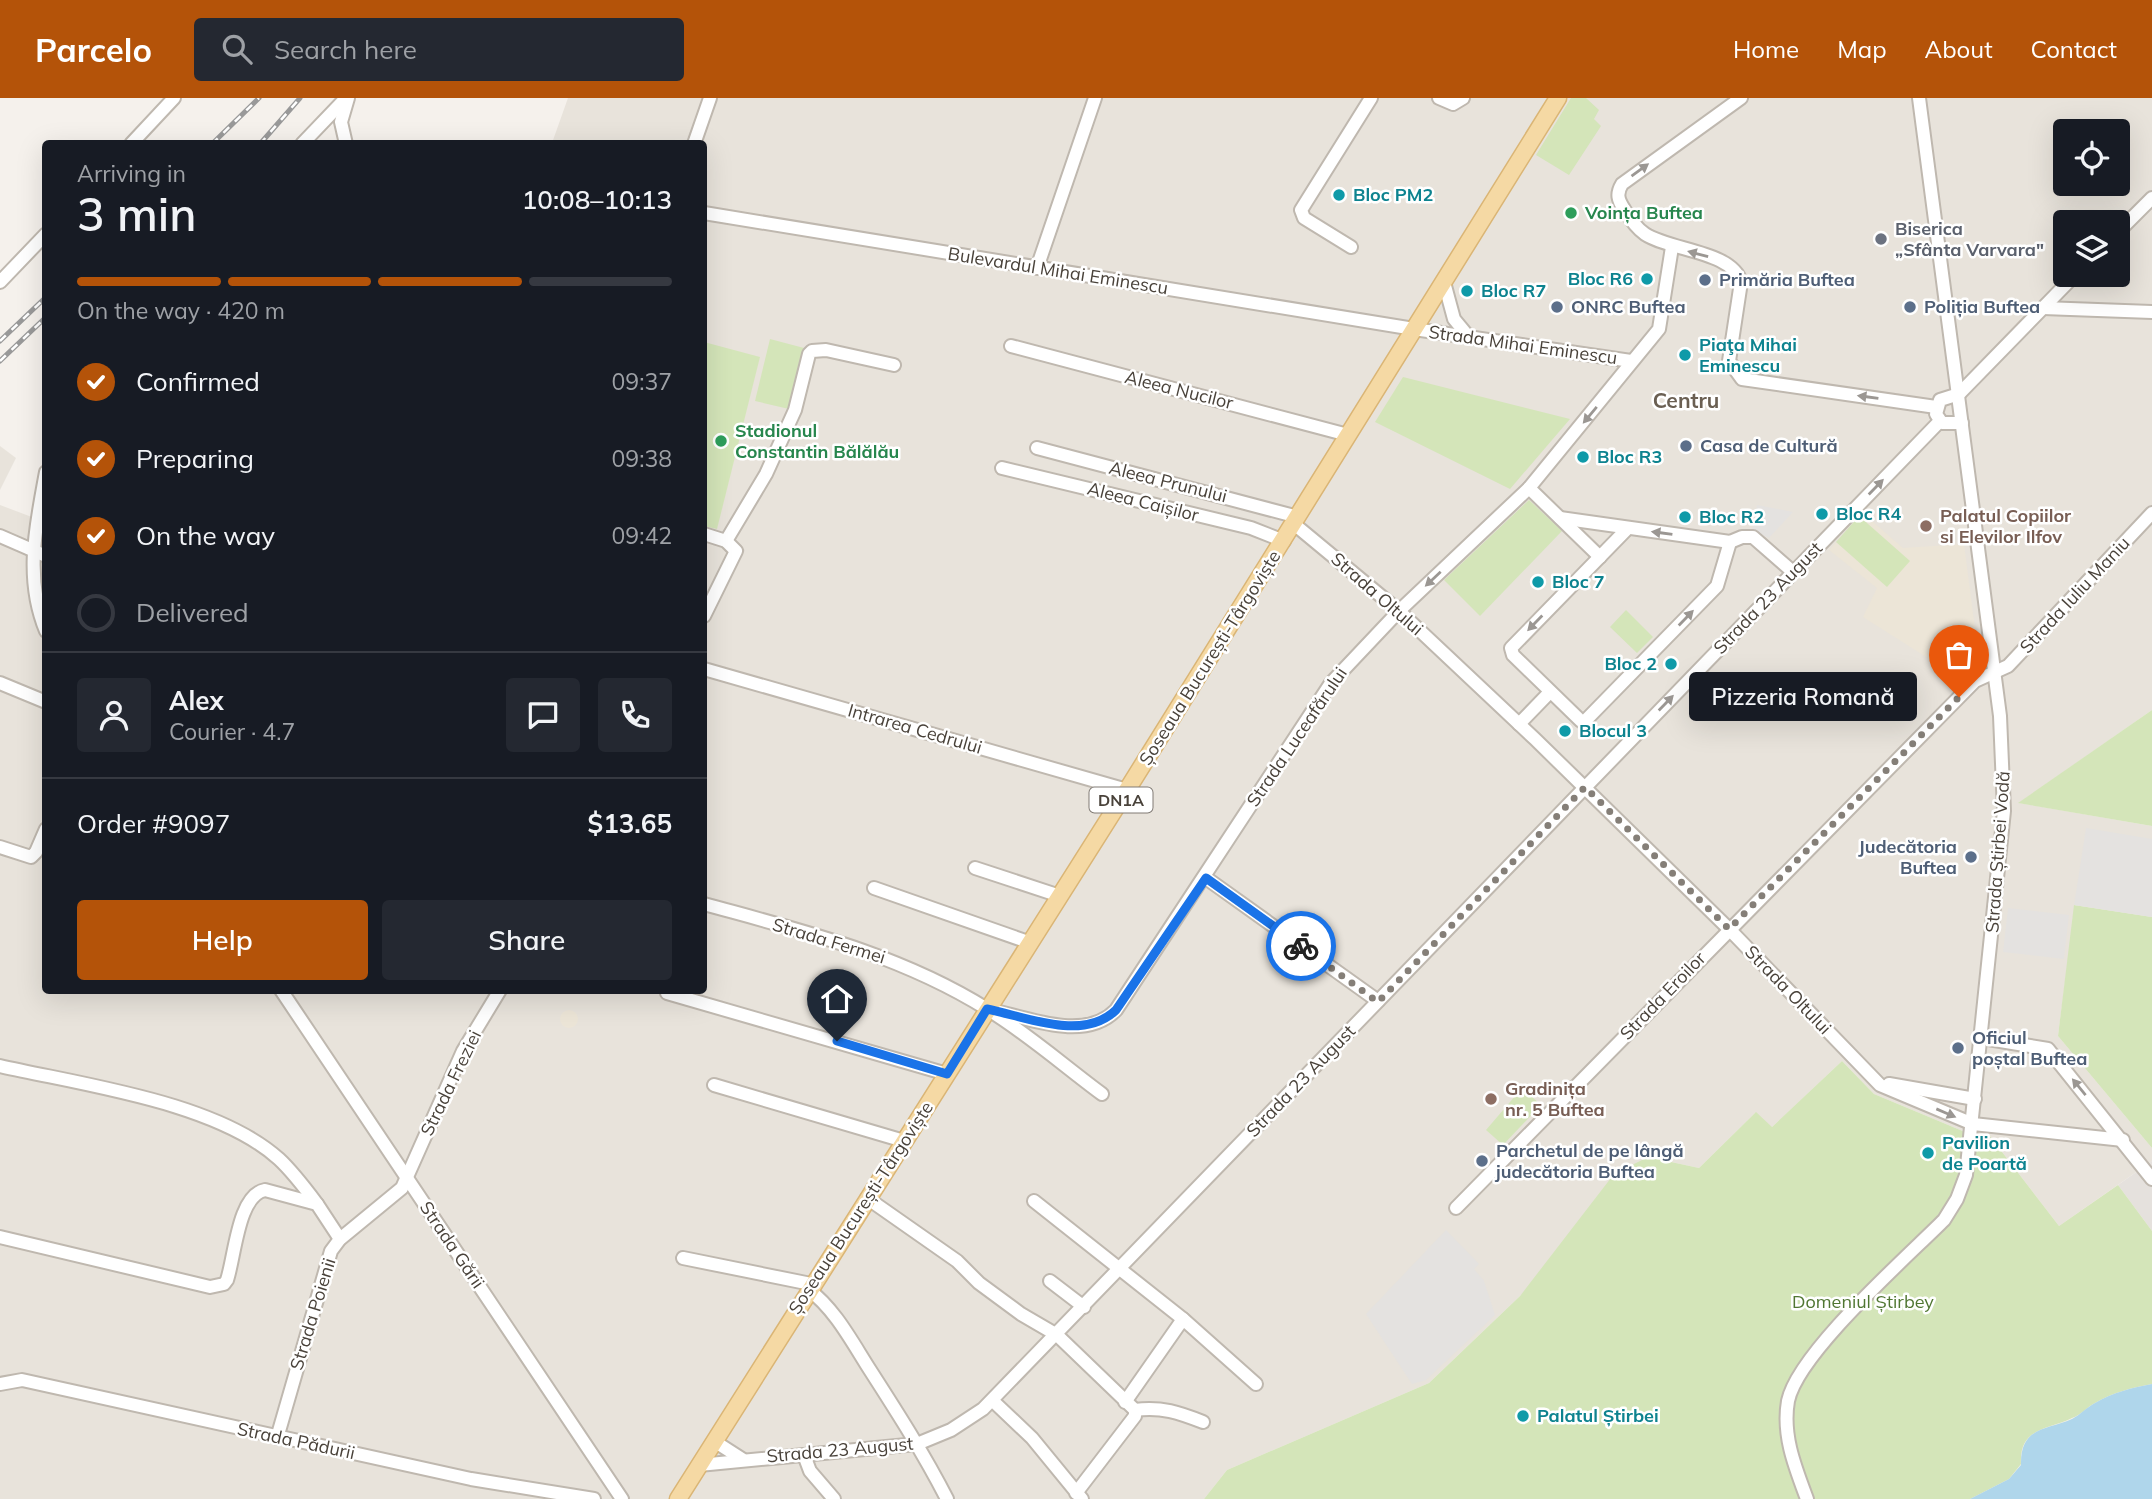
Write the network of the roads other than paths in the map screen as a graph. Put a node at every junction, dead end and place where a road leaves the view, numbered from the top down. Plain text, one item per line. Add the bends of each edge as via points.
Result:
1 (174, 98) edge
2 (347, 98) edge
3 (710, 98) edge
4 (1095, 98) edge
5 (1371, 98) edge
6 (1439, 98) edge
7 (1463, 98) edge
8 (1556, 98) edge
9 (1741, 98) edge
10 (1919, 98) edge
11 (135, 140) edge
12 (306, 140) edge
13 (345, 140) edge
14 (695, 140) edge
15 (2152, 198) edge
16 (707, 213) edge
17 (2130, 220) edge
18 (42, 238) edge
19 (1351, 247) dead end
20 (1672, 247) junction
21 (1037, 268) junction
22 (0, 282) edge
23 (1444, 282) junction
24 (2063, 287) edge
25 (2043, 308) junction
26 (2152, 312) edge
27 (1413, 330) junction
28 (1468, 336) junction
29 (1011, 346) dead end
30 (1632, 361) junction
31 (894, 365) dead end
32 (1959, 394) junction
33 (1936, 407) junction
34 (1940, 421) junction
35 (1962, 422) junction
36 (1348, 435) junction
37 (1037, 449) dead end
38 (1002, 468) dead end
39 (1529, 488) junction
40 (2152, 513) edge
41 (1560, 518) junction
42 (42, 519) edge
43 (1296, 520) junction
44 (1628, 528) junction
45 (707, 535) edge
46 (0, 536) edge
47 (726, 541) junction
48 (1283, 541) junction
49 (1730, 542) junction
50 (39, 554) edge
51 (1600, 557) junction
52 (1793, 572) junction
53 (707, 610) edge
54 (1399, 611) junction
55 (42, 619) edge
56 (707, 669) edge
57 (1995, 673) junction
58 (0, 683) edge
59 (1550, 692) junction
60 (42, 700) edge
61 (1519, 724) junction
62 (1585, 787) junction
63 (1128, 790) junction
64 (42, 838) edge
65 (0, 847) edge
66 (975, 868) dead end
67 (1206, 878) junction
68 (874, 888) dead end
69 (1060, 896) junction
70 (707, 905) edge
71 (1729, 929) junction
72 (1031, 943) junction
73 (284, 994) edge
74 (498, 994) edge
75 (670, 994) edge
76 (1378, 1002) junction
77 (987, 1009) junction
78 (1982, 1038) junction
79 (0, 1066) edge
80 (947, 1074) junction
81 (1875, 1080) junction
82 (714, 1085) dead end
83 (1102, 1094) dead end
84 (1975, 1099) junction
85 (1973, 1124) junction
86 (2123, 1140) junction
87 (904, 1141) junction
88 (407, 1178) junction
89 (2152, 1179) edge
90 (867, 1198) junction
91 (1034, 1201) dead end
92 (317, 1204) junction
93 (1456, 1208) dead end
94 (0, 1237) edge
95 (340, 1239) junction
96 (683, 1258) dead end
97 (1121, 1268) junction
98 (1049, 1281) dead end
99 (810, 1287) junction
100 (1084, 1307) junction
101 (1183, 1319) junction
102 (1057, 1335) junction
103 (0, 1384) edge
104 (1256, 1384) dead end
105 (993, 1401) junction
106 (1125, 1402) junction
107 (1136, 1410) junction
108 (1203, 1422) dead end
109 (277, 1438) junction
110 (714, 1441) junction
111 (917, 1444) junction
112 (804, 1455) junction
113 (742, 1459) junction
114 (699, 1465) junction
115 (1079, 1496) edge
116 (594, 1499) edge
117 (622, 1499) edge
118 (678, 1499) edge
119 (834, 1499) edge
120 (947, 1499) edge
121 (1807, 1499) edge

1 - 11 street
2 - 12 street
2 - 13 street via 341,122
3 - 14 street
4 - 21 street
5 - 19 street via 1301,210 1304,218
6 - 7 street via 1452,104
8 - 23 main road, Șoseaua București-Târgoviște / DN1A
20 -> 9 street via 1634,224 1619,200 1619,189
10 - 32 street, Strada Știrbei Vodă
15 - 17 street
16 - 21 street, Bulevardul Mihai Eminescu
18 - 22 street
20 - 30 street, Strada Mihai Eminescu via 1659,329
33 -> 20 street via 1742,379 1730,366 1740,277 1719,259
21 - 27 street, Bulevardul Mihai Eminescu
23 - 27 main road, Șoseaua București-Târgoviște / DN1A
23 - 28 street via 1454,319
24 - 25 street
25 - 26 street
25 - 32 street
27 - 28 street, Strada Mihai Eminescu
27 - 36 main road, Șoseaua București-Târgoviște / DN1A
28 - 30 street, Strada Mihai Eminescu
29 - 36 street, Aleea Nucilor
30 -> 39 street, Strada Luceafărului
31 - 47 street via 812,351 794,410 766,474
32 - 33 street via 1940,400
32 - 35 street, Strada Știrbei Vodă
33 - 34 street
34 - 35 street
52 -> 34 street, Strada 23 August
35 - 57 street, Strada Știrbei Vodă
36 - 43 main road, Șoseaua București-Târgoviște / DN1A
37 - 43 street, Aleea Prunului
38 - 48 street, Aleea Caișilor via 1251,528
39 - 41 street
39 -> 54 street, Strada Luceafărului
40 - 57 street, Strada Iuliu Maniu via 2011,663
41 - 44 street
41 - 51 street
42 - 50 street
43 - 48 main road, Șoseaua București-Târgoviște / DN1A
43 - 54 street, Strada Oltului
49 -> 44 street
44 - 51 street
45 - 47 street
46 - 50 street
47 - 53 street via 736,551
48 - 63 main road, Șoseaua București-Târgoviște / DN1A
49 - 52 street via 1753,537
59 -> 49 street via 1578,719 1586,720 1717,586
50 - 55 street via 33,591
51 -> 59 street via 1511,648
62 -> 52 street, Strada 23 August
54 - 61 street, Strada Oltului
54 - 67 street, Strada Luceafărului via 1327,688
56 - 63 street, Intrarea Cedrului
57 - 71 street, Strada Eroilor via 1975,681
57 - 78 street, Strada Știrbei Vodă via 2004,811
58 - 60 street
59 - 61 street
61 - 62 street, Strada Oltului
62 - 71 street, Strada Oltului
62 - 76 street, Strada 23 August
63 - 69 main road, Șoseaua București-Târgoviște / DN1A
64 - 65 street via 36,852 27,857
66 - 69 street
67 - 76 street
67 - 77 street, Strada Luceafărului via 1125,997 1104,1020 1074,1027
68 - 72 street
69 - 72 main road, Șoseaua București-Târgoviște / DN1A
70 - 77 street, Strada Fermei via 865,950
71 - 81 street, Strada Oltului
71 - 93 street, Strada Eroilor
72 - 77 main road, Șoseaua București-Târgoviște / DN1A
73 - 88 street, Strada Gării
74 - 88 street, Strada Freziei via 463,1051
75 - 80 street
76 - 97 street, Strada 23 August
77 - 80 main road, Șoseaua București-Târgoviște / DN1A
77 - 83 street
78 - 84 street, Strada Știrbei Vodă
86 -> 78 street via 2048,1049
79 - 92 street via 182,1108 223,1123 278,1158
80 - 87 main road, Șoseaua București-Târgoviște / DN1A
81 - 84 street
81 -> 85 street, Strada Oltului
82 - 87 street
84 - 85 street, Strada Știrbei Vodă
85 - 86 street, Strada Oltului
85 - 121 street, Strada Știrbei Vodă via 1966,1175 1951,1211 1814,1352 1794,1382 1786,1422
86 - 89 street
87 - 90 main road, Șoseaua București-Târgoviște / DN1A
88 - 95 street, Strada Poienii via 402,1188
88 - 117 street, Strada Gării
90 - 99 main road, Șoseaua București-Târgoviște / DN1A
90 - 102 street via 957,1261 1021,1314
91 - 97 street
92 - 94 street via 265,1190 254,1195 245,1206 227,1280 217,1287
92 - 95 street
95 - 109 street, Strada Poienii via 324,1268
96 - 99 street
97 - 100 street, Strada 23 August
97 - 101 street
98 - 100 street
99 - 110 main road, Șoseaua București-Târgoviște / DN1A
99 - 111 street via 848,1336
100 - 102 street, Strada 23 August
101 - 104 street
101 - 106 street
102 - 105 street, Strada 23 August
102 - 106 street
103 - 109 street, Strada Pădurii via 22,1380
105 - 111 street, Strada 23 August via 967,1422
105 - 115 street via 1032,1438
106 - 107 street
107 - 108 street via 1176,1411
107 - 115 street
109 - 116 street, Strada Pădurii via 471,1479
110 - 113 street
110 - 114 main road, Șoseaua București-Târgoviște / DN1A
111 - 112 street, Strada 23 August
111 - 120 street
112 - 113 street, Strada 23 August
112 - 119 street via 810,1471
113 - 114 street, Strada 23 August
114 - 118 main road, Șoseaua București-Târgoviște / DN1A

